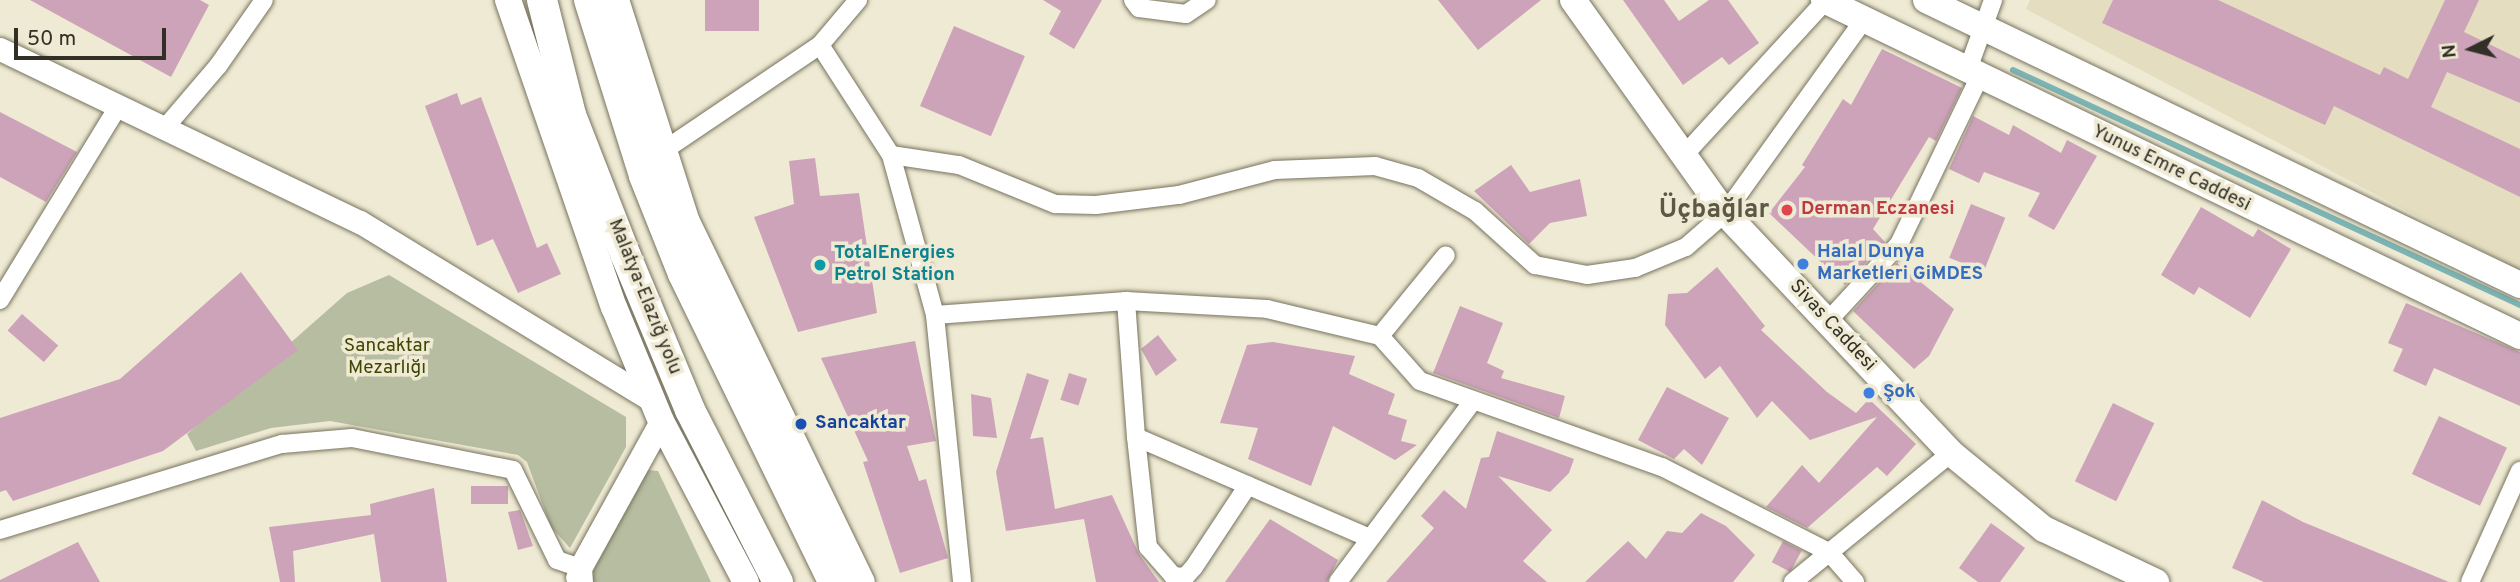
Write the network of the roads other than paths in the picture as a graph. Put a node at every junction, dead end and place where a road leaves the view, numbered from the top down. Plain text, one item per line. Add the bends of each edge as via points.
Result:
1 (264, 0) edge
2 (508, 0) edge
3 (542, 0) edge
4 (589, 0) edge
5 (616, 0) edge
6 (858, 0) edge
7 (1133, 0) edge
8 (1207, 0) edge
9 (1573, 0) edge
10 (1825, 0) edge
11 (1926, 0) edge
12 (1993, 0) edge
13 (1863, 21) junction
14 (1982, 25) junction
15 (820, 45) junction
16 (0, 49) edge
17 (1973, 75) junction
18 (119, 105) junction
19 (164, 129) junction
20 (663, 151) junction
21 (1686, 153) junction
22 (891, 155) junction
23 (1725, 213) junction
24 (1446, 255) dead end
25 (2520, 285) edge
26 (0, 300) edge
27 (1126, 301) junction
28 (935, 316) junction
29 (1828, 322) junction
30 (1380, 336) junction
31 (2520, 336) edge
32 (1472, 402) junction
33 (657, 411) junction
34 (1136, 437) junction
35 (1951, 453) junction
36 (2520, 471) edge
37 (1248, 485) junction
38 (0, 530) edge
39 (1369, 538) junction
40 (1829, 552) junction
41 (578, 577) edge
42 (746, 582) edge
43 (778, 582) edge
44 (833, 582) edge
45 (862, 582) edge
46 (962, 582) edge
47 (1338, 582) edge
48 (1793, 582) edge
49 (1855, 582) edge
50 (2156, 582) edge
51 (2470, 582) edge

1 - 19 street via 226,57
2 - 33 main road via 562,168
3 - 43 highway, Malatya-Elazığ yolu via 571,115 626,256 690,411
4 - 44 highway via 644,176 683,274
5 - 20 main road
6 - 15 street
7 - 8 street via 1139,8 1186,14
9 - 21 main road, Sivas Caddesi
10 - 13 main road, Yunus Emre Caddesi
10 - 21 street
11 - 14 main road
12 - 14 street
13 - 17 main road, Yunus Emre Caddesi
13 - 23 street
14 - 17 street
14 - 25 main road
15 - 20 street
15 - 22 street
16 - 18 street
17 - 29 street via 1899,244
17 - 31 main road, Yunus Emre Caddesi
18 - 19 street
18 - 26 street
19 - 33 street via 360,222
20 - 45 main road via 724,306
21 - 23 main road, Sivas Caddesi
22 - 23 street via 959,165 1055,204 1096,205 1179,195 1275,170 1375,166 1418,178 1475,211 1535,265 1587,275 1635,268 1686,247
22 - 28 street
23 - 29 main road, Sivas Caddesi
24 - 30 street
27 - 28 street
27 - 30 street via 1268,309
27 - 34 street
28 - 46 street
29 - 35 main road, Sivas Caddesi
30 - 32 street via 1420,381
32 - 39 street
32 - 40 street via 1662,467
33 - 41 street
33 - 42 main road
34 - 37 street
34 - 37 street via 1148,547 1173,576 1185,577 1194,567
35 - 40 street
35 - 50 main road, Sivas Caddesi via 2044,529
36 - 51 street
37 - 39 street
38 - 41 street via 282,444 352,438 513,470 557,560
39 - 47 street
40 - 48 street
40 - 49 street

